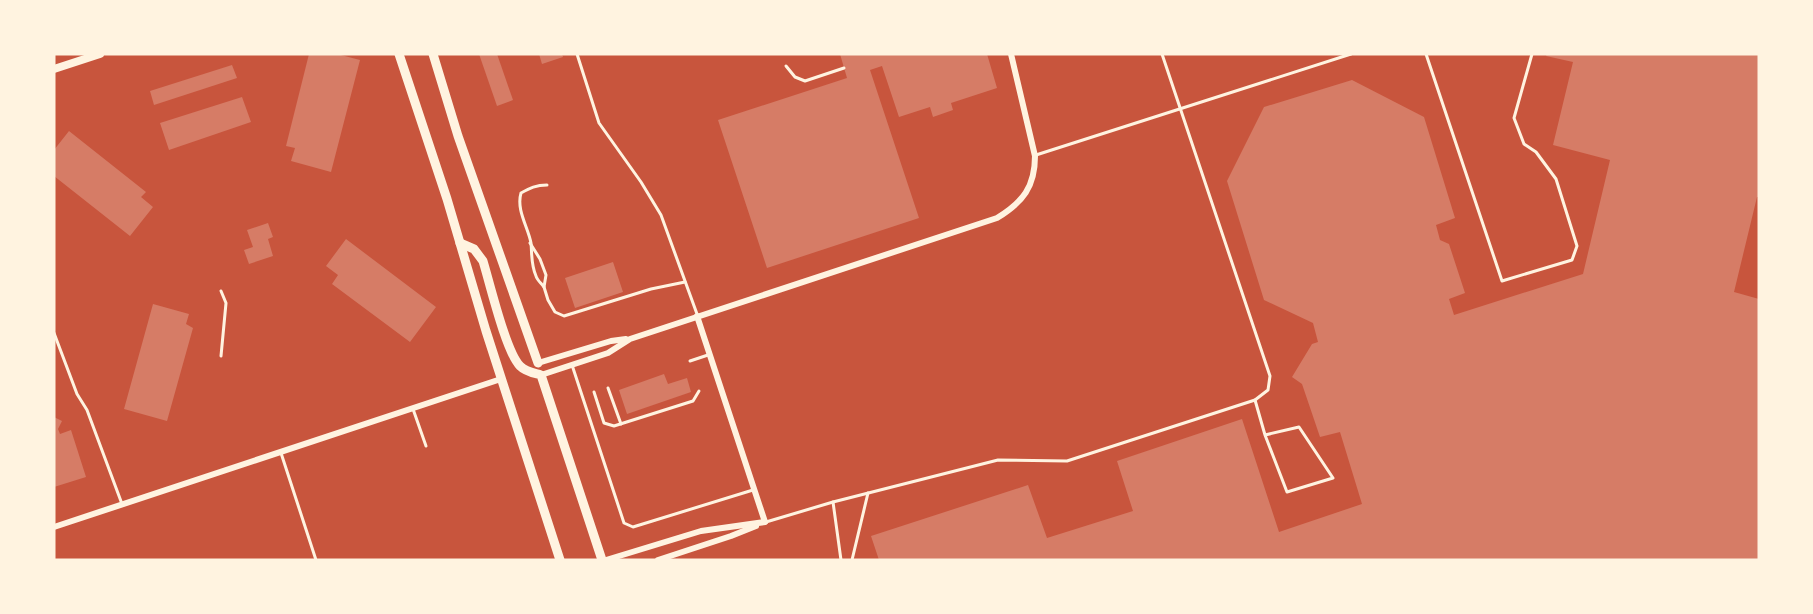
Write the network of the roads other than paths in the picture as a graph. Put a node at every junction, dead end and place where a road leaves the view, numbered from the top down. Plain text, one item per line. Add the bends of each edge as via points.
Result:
1 (100, 54) edge
2 (399, 54) edge
3 (433, 54) edge
4 (577, 54) edge
5 (1011, 54) edge
6 (1162, 54) edge
7 (1351, 54) edge
8 (1426, 54) edge
9 (1532, 54) edge
10 (786, 66) dead end
11 (844, 68) dead end
12 (54, 69) edge
13 (1182, 109) junction
14 (1035, 156) junction
15 (547, 185) dead end
16 (460, 243) junction
17 (531, 243) junction
18 (685, 282) junction
19 (544, 287) junction
20 (221, 291) dead end
21 (698, 316) junction
22 (54, 333) edge
23 (630, 339) junction
24 (710, 355) junction
25 (221, 356) dead end
26 (690, 361) dead end
27 (538, 363) junction
28 (572, 365) junction
29 (542, 375) junction
30 (501, 379) junction
31 (608, 388) dead end
32 (699, 391) dead end
33 (594, 392) dead end
34 (1255, 400) junction
35 (413, 409) junction
36 (621, 424) junction
37 (1265, 435) junction
38 (426, 446) dead end
39 (281, 452) junction
40 (754, 489) junction
41 (868, 493) junction
42 (833, 502) junction
43 (122, 505) junction
44 (765, 522) junction
45 (54, 528) edge
46 (316, 560) edge
47 (560, 560) edge
48 (604, 560) edge
49 (658, 560) edge
50 (841, 560) edge
51 (852, 560) edge

1 - 12 main road
2 - 16 main road
3 - 27 main road
4 - 18 lane via 599,123 661,215
5 - 14 street
6 - 13 lane
7 - 13 lane
8 - 9 lane via 1502,281 1572,260 1577,246 1556,179 1536,152 1524,144 1514,118
10 - 11 lane via 795,77 805,81
13 - 14 lane
13 - 34 lane via 1270,376 1268,390
14 - 21 street via 1033,181 1027,192 997,218
15 - 17 lane via 536,185 521,193 520,208
16 - 29 main road via 474,249 483,261 514,357 525,371
16 - 30 main road
17 - 19 lane via 546,275
17 - 19 lane via 531,262
18 - 19 lane via 564,316 555,312
18 - 21 lane
20 - 25 lane via 226,303
21 - 23 street
21 - 24 street
22 - 43 lane
23 - 27 street via 610,340
23 - 28 street via 608,353
24 - 26 lane
24 - 40 street
27 - 29 main road
28 - 29 street
28 - 40 lane via 624,523 633,528
29 - 48 main road
30 - 35 street
30 - 47 main road
31 - 36 lane
32 - 36 lane via 693,401
33 - 36 lane via 603,423
34 - 37 lane
34 - 41 lane via 1067,461 998,460
35 - 38 lane
35 - 39 street
37 - 37 lane via 1287,492 1333,478 1299,427
39 - 43 street
39 - 46 lane
40 - 44 street
41 - 42 lane
41 - 51 lane
42 - 44 lane
42 - 50 lane
43 - 45 street
44 - 48 street via 701,531
44 - 49 street

